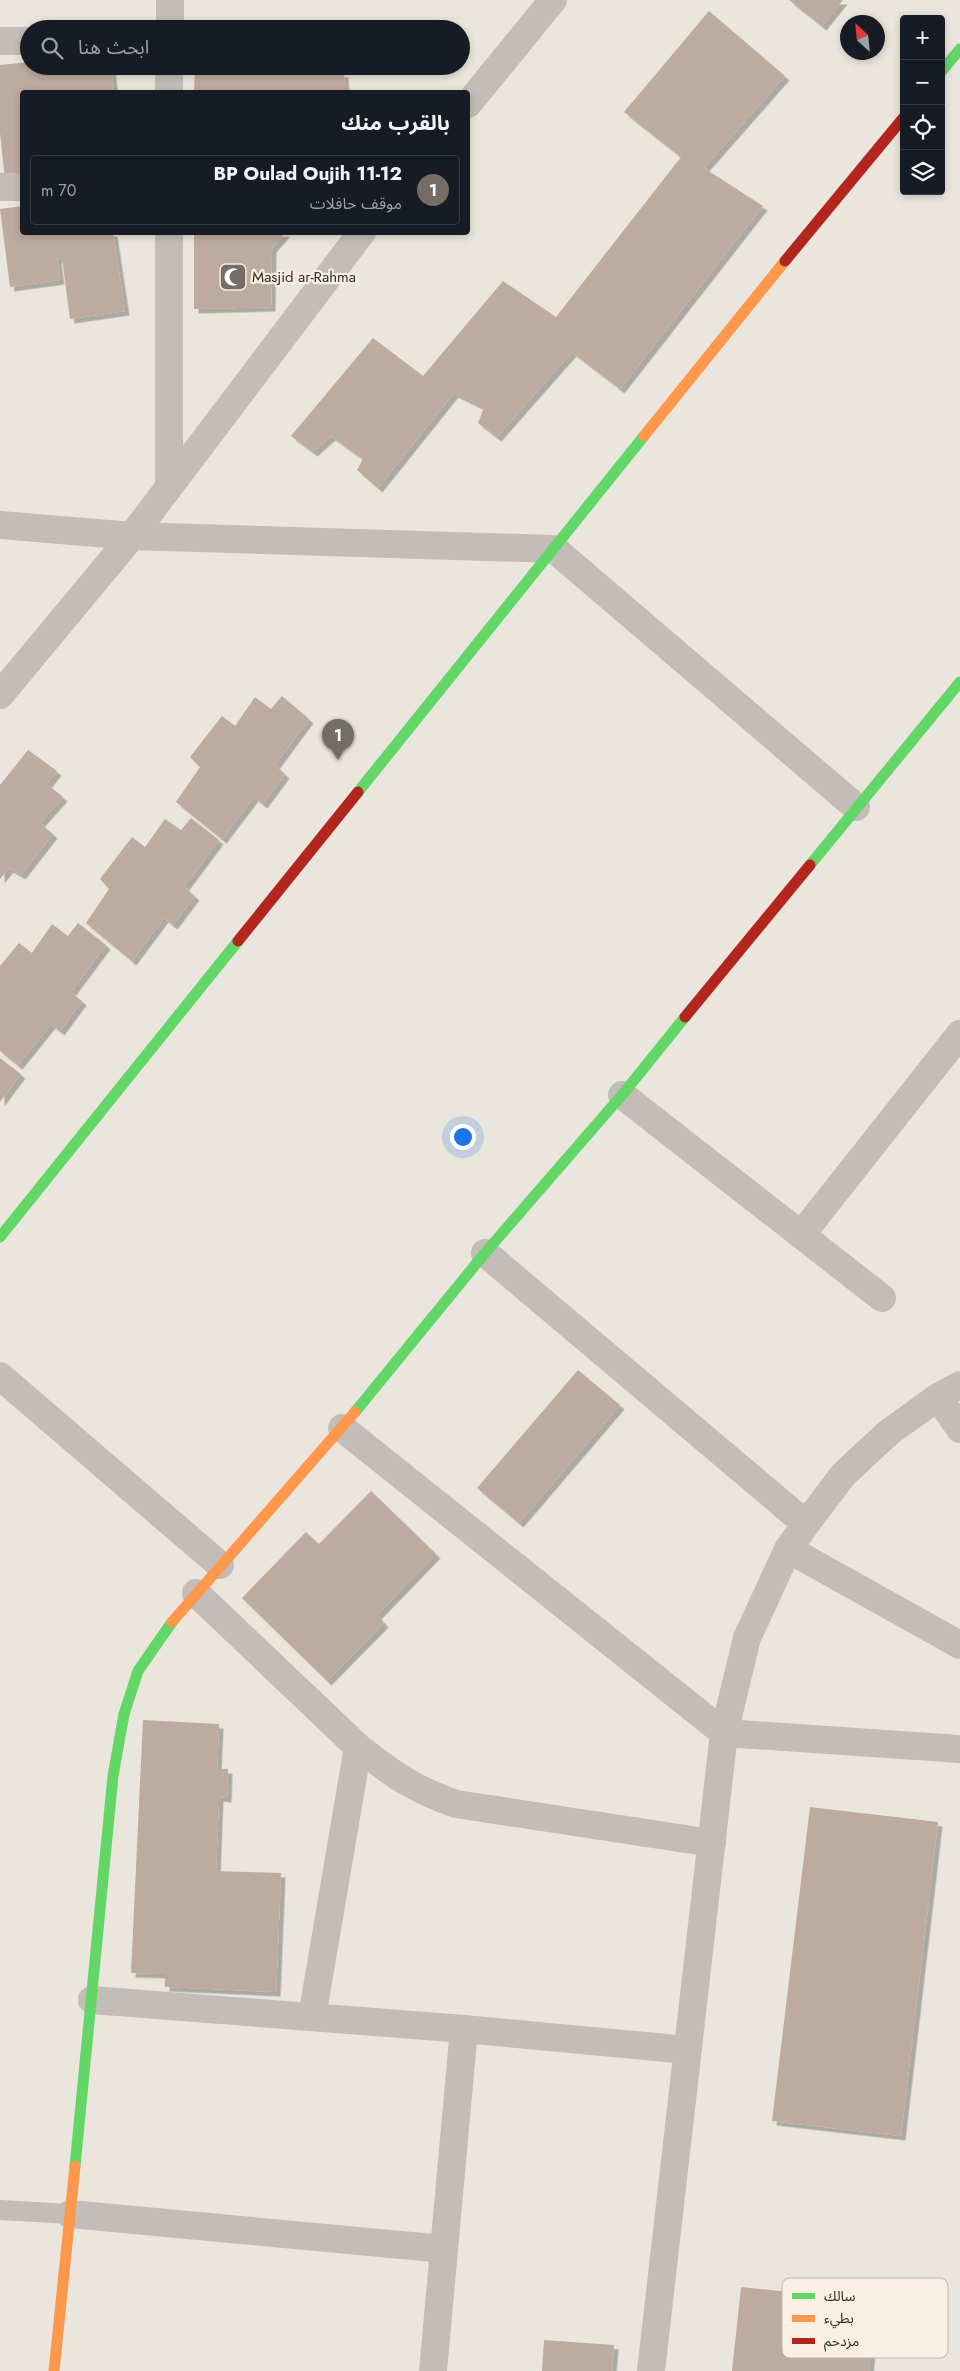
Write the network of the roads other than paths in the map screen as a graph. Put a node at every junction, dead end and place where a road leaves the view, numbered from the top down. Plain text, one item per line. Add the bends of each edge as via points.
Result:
1 (170, 0) edge
2 (553, 0) edge
3 (170, 20) edge
4 (0, 41) edge
5 (20, 41) edge
6 (960, 49) edge
7 (945, 67) edge
8 (170, 75) edge
9 (170, 90) edge
10 (470, 102) edge
11 (900, 122) edge
12 (0, 187) edge
13 (20, 187) edge
14 (169, 235) edge
15 (360, 235) edge
16 (169, 486) junction
17 (0, 525) edge
18 (132, 536) junction
19 (554, 549) junction
20 (0, 662) edge
21 (28, 662) junction
22 (960, 682) edge
23 (0, 695) edge
24 (856, 807) junction
25 (960, 1034) edge
26 (622, 1095) junction
27 (801, 1234) junction
28 (0, 1237) edge
29 (485, 1253) junction
30 (882, 1298) dead end
31 (0, 1376) edge
32 (949, 1391) edge
33 (342, 1428) junction
34 (960, 1429) edge
35 (806, 1524) junction
36 (788, 1549) junction
37 (220, 1565) junction
38 (196, 1593) junction
39 (960, 1645) edge
40 (724, 1733) junction
41 (358, 1747) junction
42 (960, 1749) edge
43 (712, 1843) junction
44 (92, 2000) junction
45 (312, 2017) junction
46 (464, 2029) junction
47 (688, 2050) junction
48 (0, 2210) edge
49 (70, 2214) junction
50 (444, 2249) junction
51 (54, 2371) edge
52 (433, 2371) edge
53 (651, 2371) edge

1 - 3 street
2 - 10 street
4 - 5 street
6 - 7 street
8 - 9 street
11 - 19 street
12 - 13 street
14 - 16 street
15 - 16 street
16 - 18 street
17 - 18 street
18 - 19 street
18 - 21 street
19 - 24 street
19 - 28 street
20 - 21 street
21 - 23 street
22 - 24 street
24 - 26 street
25 - 27 street
26 - 27 street
26 - 29 street
27 - 30 street
29 - 33 street
29 - 35 street
31 - 37 street
32 - 34 street
32 - 35 street via 888,1433 844,1475
33 - 37 street
33 - 40 street
35 - 36 street
36 - 39 street
36 - 40 street via 747,1638
37 - 38 street
38 - 41 street
38 - 44 street via 162,1634 138,1671 124,1714 113,1776
40 - 42 street
40 - 43 street
41 - 43 street via 397,1778 424,1793 456,1804
41 - 45 street
43 - 47 street
44 - 45 street
44 - 49 street
45 - 46 street
46 - 47 street
46 - 50 street
47 - 53 street
48 - 49 lane
49 - 50 street
49 - 51 street
50 - 52 street

